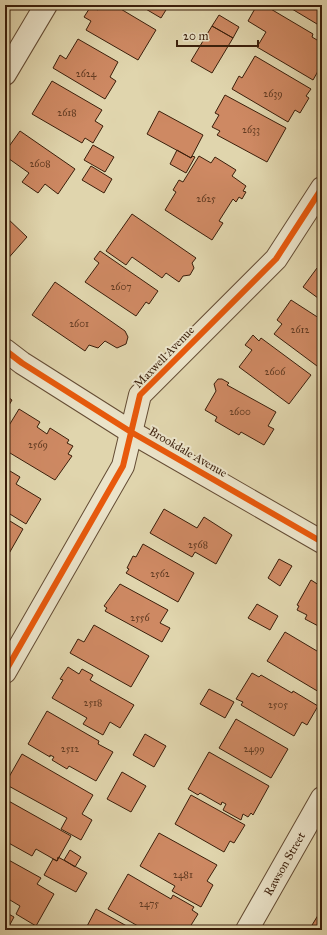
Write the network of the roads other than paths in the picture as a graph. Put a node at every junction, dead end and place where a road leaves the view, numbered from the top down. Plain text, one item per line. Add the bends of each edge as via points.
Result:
1 (46, 5) edge
2 (5, 74) edge
3 (322, 188) edge
4 (5, 350) edge
5 (131, 432) junction
6 (322, 542) edge
7 (5, 672) edge
8 (322, 798) edge
9 (246, 930) edge

1 - 2 street
3 - 5 street, Maxwell Avenue via 276,258 140,396
4 - 5 street, Brookdale Avenue
5 - 6 street, Brookdale Avenue
5 - 7 street, Maxwell Avenue via 123,466
8 - 9 street, Rawson Street

